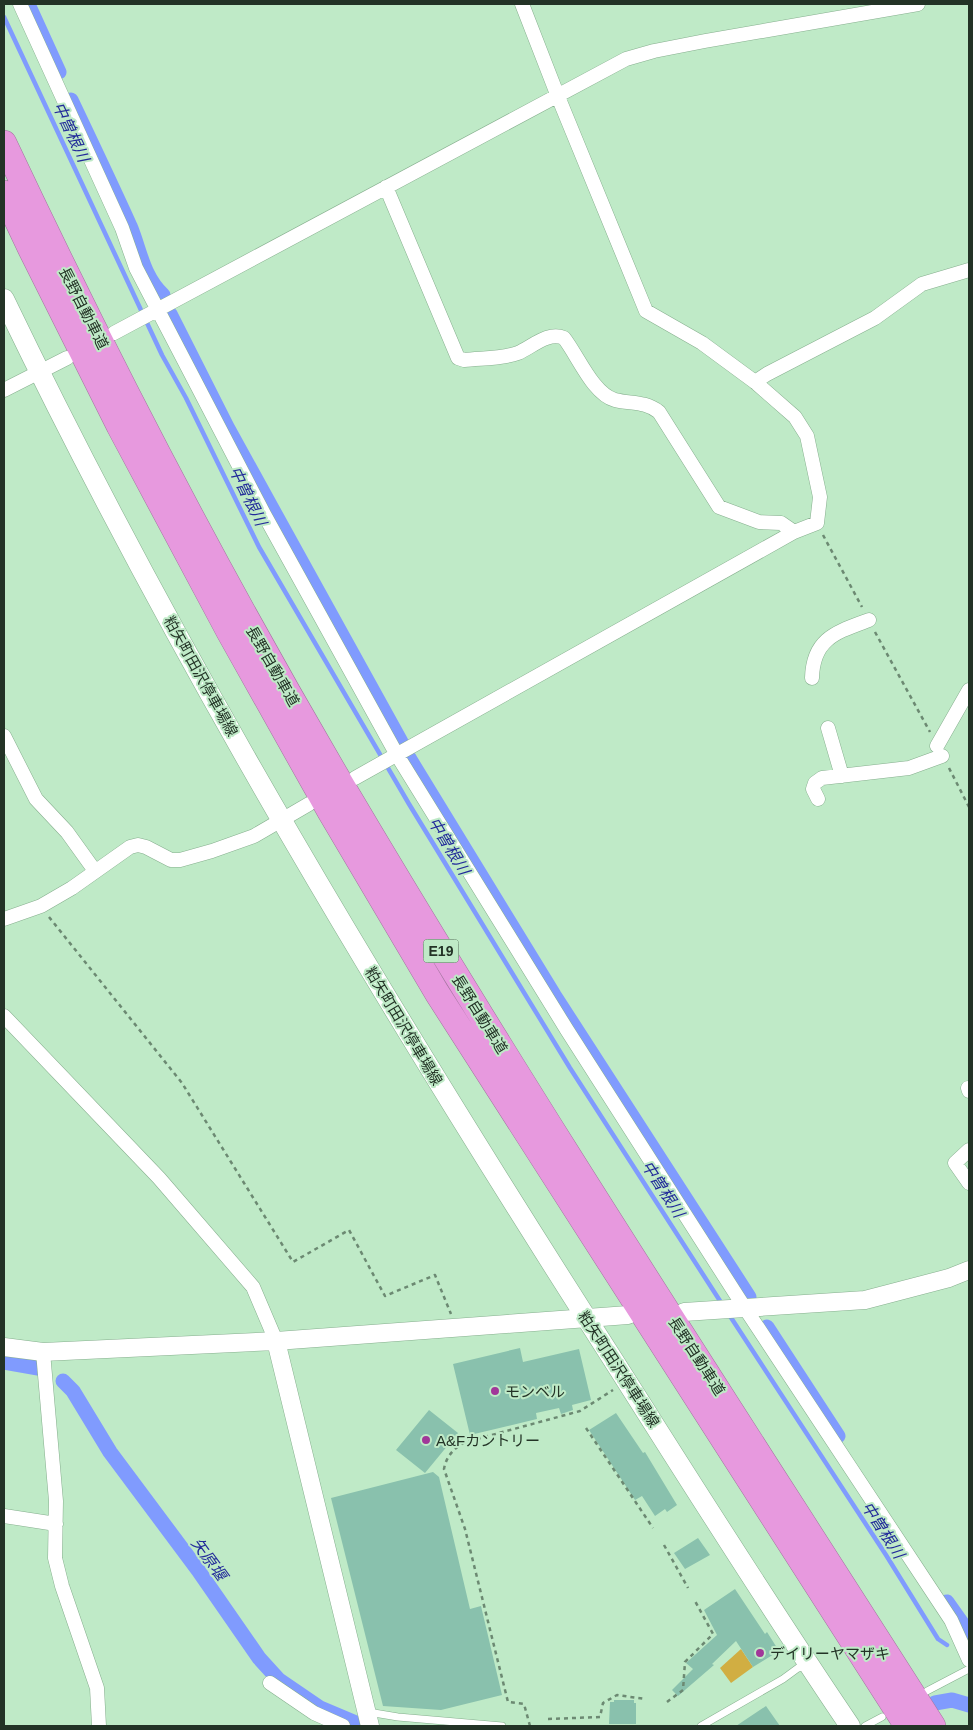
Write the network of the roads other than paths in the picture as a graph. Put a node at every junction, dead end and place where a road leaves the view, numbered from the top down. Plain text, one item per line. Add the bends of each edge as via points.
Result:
1 (20, 4) edge
2 (522, 4) edge
3 (918, 4) edge
4 (558, 94) junction
5 (4, 143) edge
6 (386, 187) junction
7 (4, 193) edge
8 (969, 270) edge
9 (4, 299) edge
10 (158, 309) junction
11 (114, 333) dead end
12 (67, 358) dead end
13 (38, 372) junction
14 (755, 382) junction
15 (4, 390) edge
16 (794, 532) junction
17 (869, 620) road end
18 (812, 678) dead end
19 (969, 690) edge
20 (828, 728) dead end
21 (4, 736) edge
22 (398, 755) junction
23 (842, 776) junction
24 (355, 778) dead end
25 (818, 799) dead end
26 (309, 804) dead end
27 (281, 820) junction
28 (95, 871) junction
29 (4, 920) edge
30 (4, 1016) edge
31 (969, 1150) edge
32 (969, 1183) edge
33 (969, 1270) edge
34 (745, 1308) junction
35 (684, 1312) dead end
36 (628, 1315) dead end
37 (586, 1317) junction
38 (276, 1340) junction
39 (4, 1347) edge
40 (43, 1352) junction
41 (4, 1516) edge
42 (56, 1524) junction
43 (969, 1660) edge
44 (808, 1666) junction
45 (969, 1669) edge
46 (270, 1683) dead end
47 (926, 1690) dead end
48 (882, 1717) dead end
49 (369, 1719) edge
50 (99, 1726) edge
51 (343, 1726) edge
52 (502, 1726) edge
53 (701, 1726) edge
54 (850, 1726) edge
55 (865, 1726) edge
56 (907, 1726) edge
57 (933, 1726) edge

1 - 10 street via 122,228 136,268
2 - 4 street
3 - 4 street via 654,51 626,59
4 - 6 street
4 - 14 street via 646,311 702,343
5 - 57 highway, 長野自動車道 / E19 via 145,428 248,622 350,800 464,989
6 - 10 street
6 - 16 street via 458,358 508,355 549,337 561,336 599,390 614,400 645,404 659,412 719,507 760,522 781,523
7 - 56 highway, 長野自動車道 / E19 via 119,426 330,812 437,993
8 - 14 street via 922,284 875,318
9 - 13 main road, 粕矢町田沢停車場線
10 - 11 street
10 - 22 street via 264,516
12 - 13 street
13 - 15 street
13 - 27 main road, 粕矢町田沢停車場線
14 - 16 street via 795,417 808,436 820,497 817,523
16 - 22 street
17 - 18 street via 826,640 816,652
19 - 23 street via 940,751 908,768
20 - 23 street
21 - 28 street via 36,799 67,832
22 - 24 street
22 - 34 street via 566,1030
23 - 25 street via 822,778 815,783
26 - 27 street
27 - 28 street via 254,836 180,860 171,860 146,847 130,847
27 - 37 main road, 粕矢町田沢停車場線 via 445,1093
28 - 29 street via 40,906
30 - 38 street via 159,1178 253,1287
31 - 32 street via 955,1163
33 - 34 street via 865,1300
34 - 35 street
34 - 43 street via 951,1620
36 - 37 street
37 - 38 street
37 - 44 main road, 粕矢町田沢停車場線
38 - 40 street
38 - 49 street
39 - 40 street
40 - 42 street
41 - 42 street
42 - 50 street via 55,1558 97,1688
44 - 53 lane via 798,1668
44 - 54 main road, 粕矢町田沢停車場線
45 - 47 lane
46 - 51 street via 314,1712
48 - 55 lane
49 - 52 lane via 398,1717

